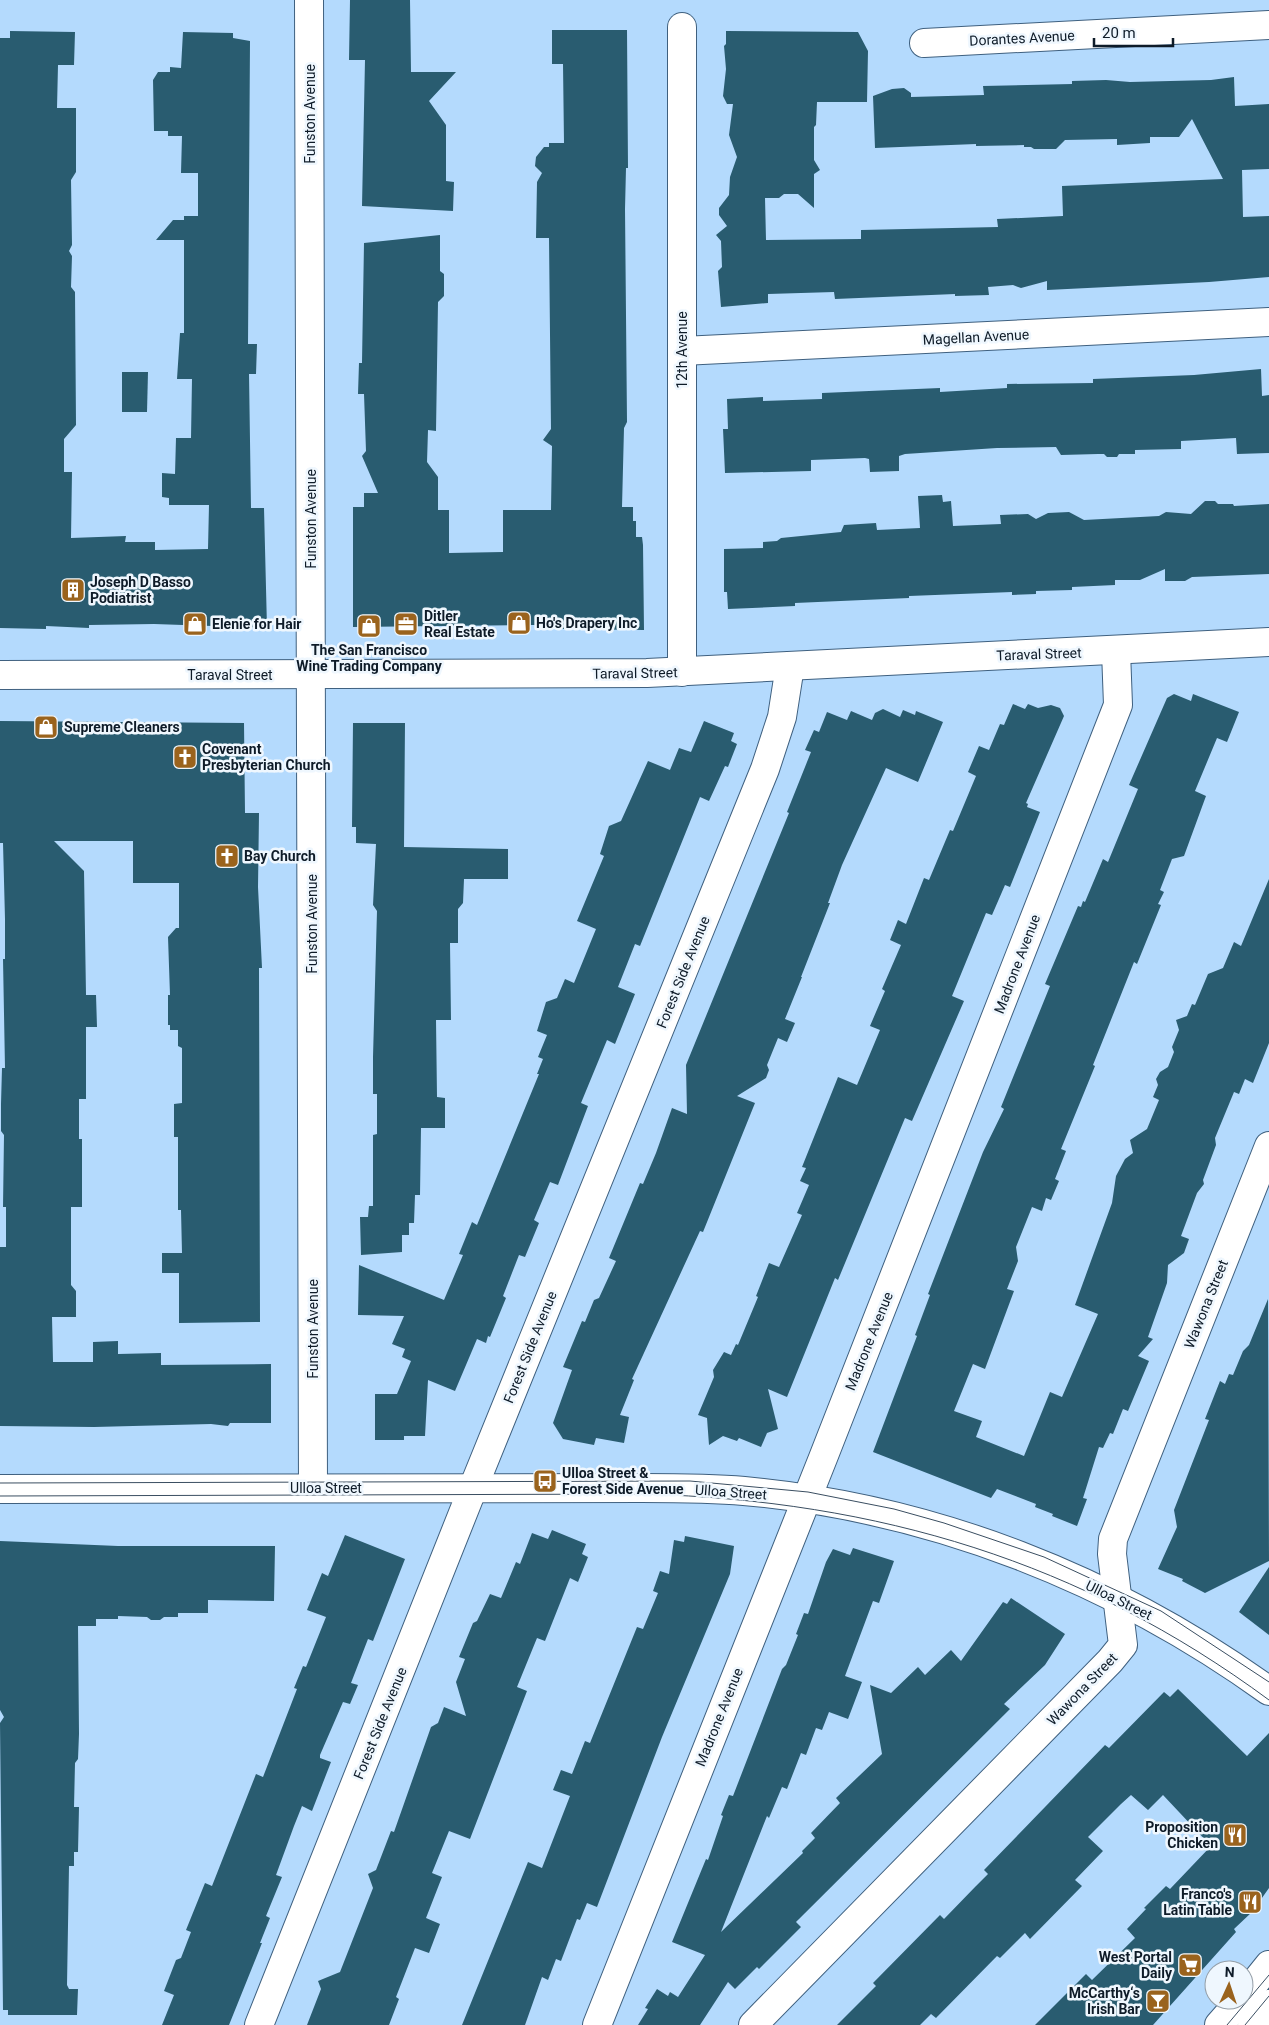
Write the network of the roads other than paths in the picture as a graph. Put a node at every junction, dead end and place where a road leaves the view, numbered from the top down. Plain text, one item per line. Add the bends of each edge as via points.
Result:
1 (309, 0) edge
2 (1269, 25) edge
3 (682, 28) dead end
4 (924, 43) dead end
5 (1269, 322) edge
6 (682, 351) junction
7 (1269, 642) edge
8 (1116, 651) junction
9 (790, 666) junction
10 (682, 672) junction
11 (311, 674) junction
12 (0, 675) edge
13 (1269, 1146) edge
14 (313, 1488) junction
15 (473, 1488) junction
16 (0, 1490) edge
17 (805, 1499) junction
18 (1117, 1598) junction
19 (1269, 1691) edge
20 (1269, 1965) edge
21 (1254, 1984) edge
22 (1269, 2004) edge
23 (1232, 2010) edge
24 (258, 2025) edge
25 (597, 2025) edge
26 (752, 2025) edge
27 (1219, 2025) edge
28 (1252, 2025) edge

1 - 11 street, Funston Avenue
2 - 4 street, Dorantes Avenue
3 - 6 street, 12th Avenue
5 - 6 street, Magellan Avenue
6 - 10 street, 12th Avenue
7 - 8 street, Taraval Street
8 - 9 street, Taraval Street
8 - 17 street, Madrone Avenue via 1118,705
9 - 10 street, Taraval Street
9 - 15 street, Forest Side Avenue via 782,717 766,769
10 - 11 street, Taraval Street
11 - 12 street, Taraval Street
11 - 14 street, Funston Avenue
13 - 18 street, Wawona Street via 1113,1539
14 - 15 street, Ulloa Street
14 - 16 street, Ulloa Street
15 - 17 street, Ulloa Street via 690,1488
15 - 24 street, Forest Side Avenue
17 - 18 street, Ulloa Street via 892,1516 994,1545
17 - 25 street, Madrone Avenue
18 - 19 street, Ulloa Street via 1186,1635
18 - 26 street, Wawona Street via 1123,1645 1110,1661
20 - 21 street
22 - 28 street
23 - 27 street

